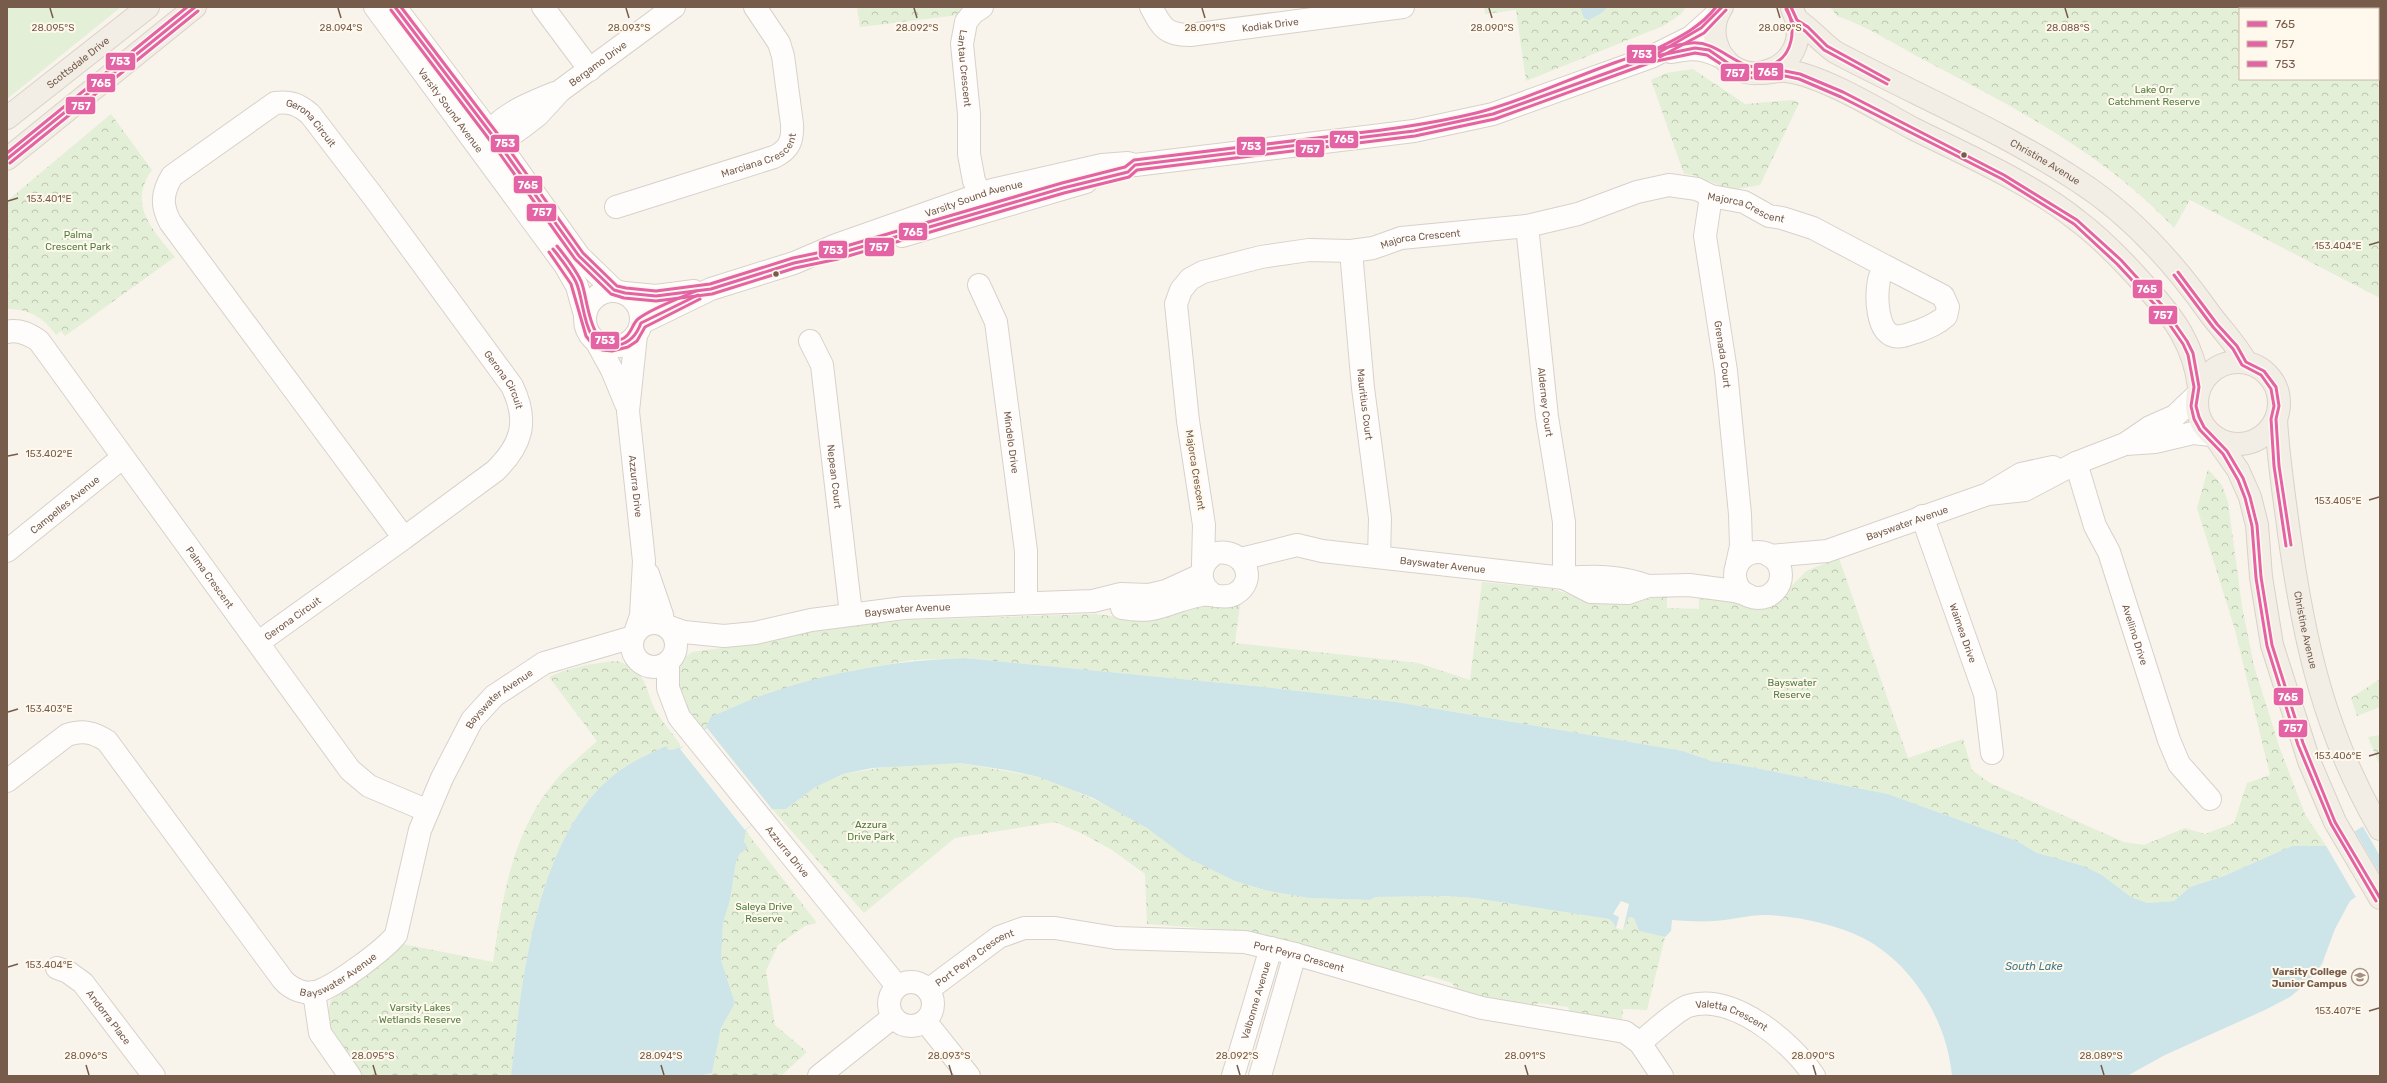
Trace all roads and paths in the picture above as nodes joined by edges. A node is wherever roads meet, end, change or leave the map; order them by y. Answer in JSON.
{"nodes":[{"id":1,"x":148,"y":7,"type":"edge"},
{"id":2,"x":195,"y":7,"type":"edge"},
{"id":3,"x":375,"y":7,"type":"edge"},
{"id":4,"x":395,"y":7,"type":"edge"},
{"id":5,"x":543,"y":7,"type":"edge"},
{"id":6,"x":674,"y":7,"type":"edge"},
{"id":7,"x":755,"y":7,"type":"edge"},
{"id":8,"x":982,"y":7,"type":"edge"},
{"id":9,"x":1151,"y":7,"type":"edge"},
{"id":10,"x":1402,"y":7,"type":"edge"},
{"id":11,"x":1721,"y":9,"type":"edge"},
{"id":12,"x":1794,"y":14,"type":"edge"},
{"id":13,"x":1651,"y":57,"type":"junction"},
{"id":14,"x":1725,"y":59,"type":"junction"},
{"id":15,"x":590,"y":70,"type":"junction"},
{"id":16,"x":1762,"y":73,"type":"junction"},
{"id":17,"x":7,"y":118,"type":"edge"},
{"id":18,"x":488,"y":140,"type":"junction"},
{"id":19,"x":7,"y":159,"type":"edge"},
{"id":20,"x":1711,"y":196,"type":"junction"},
{"id":21,"x":987,"y":198,"type":"junction"},
{"id":22,"x":616,"y":207,"type":"dead end"},
{"id":23,"x":1527,"y":226,"type":"junction"},
{"id":24,"x":1351,"y":251,"type":"junction"},
{"id":25,"x":1885,"y":266,"type":"dead end"},
{"id":26,"x":979,"y":286,"type":"dead end"},
{"id":27,"x":711,"y":288,"type":"junction"},
{"id":28,"x":620,"y":292,"type":"junction"},
{"id":29,"x":586,"y":315,"type":"junction"},
{"id":30,"x":638,"y":329,"type":"junction"},
{"id":31,"x":7,"y":332,"type":"edge"},
{"id":32,"x":596,"y":341,"type":"junction"},
{"id":33,"x":810,"y":341,"type":"dead end"},
{"id":34,"x":2246,"y":362,"type":"junction"},
{"id":35,"x":2198,"y":391,"type":"junction"},
{"id":36,"x":628,"y":411,"type":"junction"},
{"id":37,"x":2276,"y":419,"type":"junction"},
{"id":38,"x":2213,"y":436,"type":"junction"},
{"id":39,"x":2125,"y":444,"type":"junction"},
{"id":40,"x":122,"y":458,"type":"junction"},
{"id":41,"x":2076,"y":463,"type":"junction"},
{"id":42,"x":1740,"y":514,"type":"junction"},
{"id":43,"x":1922,"y":516,"type":"junction"},
{"id":44,"x":1204,"y":526,"type":"junction"},
{"id":45,"x":404,"y":538,"type":"junction"},
{"id":46,"x":7,"y":551,"type":"edge"},
{"id":47,"x":1322,"y":551,"type":"junction"},
{"id":48,"x":1827,"y":551,"type":"junction"},
{"id":49,"x":1232,"y":555,"type":"junction"},
{"id":50,"x":1769,"y":555,"type":"junction"},
{"id":51,"x":1379,"y":558,"type":"junction"},
{"id":52,"x":644,"y":562,"type":"junction"},
{"id":53,"x":1736,"y":568,"type":"junction"},
{"id":54,"x":1202,"y":569,"type":"junction"},
{"id":55,"x":1564,"y":578,"type":"junction"},
{"id":56,"x":1245,"y":582,"type":"junction"},
{"id":57,"x":1689,"y":585,"type":"junction"},
{"id":58,"x":1778,"y":586,"type":"junction"},
{"id":59,"x":1748,"y":595,"type":"junction"},
{"id":60,"x":1216,"y":596,"type":"junction"},
{"id":61,"x":1093,"y":601,"type":"junction"},
{"id":62,"x":1026,"y":603,"type":"junction"},
{"id":63,"x":851,"y":614,"type":"junction"},
{"id":64,"x":665,"y":625,"type":"junction"},
{"id":65,"x":635,"y":634,"type":"junction"},
{"id":66,"x":724,"y":636,"type":"junction"},
{"id":67,"x":259,"y":642,"type":"junction"},
{"id":68,"x":578,"y":653,"type":"junction"},
{"id":69,"x":671,"y":658,"type":"junction"},
{"id":70,"x":640,"y":662,"type":"junction"},
{"id":71,"x":678,"y":717,"type":"junction"},
{"id":72,"x":1992,"y":753,"type":"dead end"},
{"id":73,"x":7,"y":781,"type":"edge"},
{"id":74,"x":2210,"y":799,"type":"dead end"},
{"id":75,"x":428,"y":811,"type":"junction"},
{"id":76,"x":2380,"y":829,"type":"edge"},
{"id":77,"x":2380,"y":898,"type":"edge"},
{"id":78,"x":1271,"y":948,"type":"junction"},
{"id":79,"x":1295,"y":954,"type":"junction"},
{"id":80,"x":57,"y":968,"type":"dead end"},
{"id":81,"x":897,"y":986,"type":"junction"},
{"id":82,"x":928,"y":990,"type":"junction"},
{"id":83,"x":314,"y":992,"type":"junction"},
{"id":84,"x":893,"y":1017,"type":"junction"},
{"id":85,"x":925,"y":1021,"type":"junction"},
{"id":86,"x":1640,"y":1042,"type":"junction"},
{"id":87,"x":154,"y":1076,"type":"edge"},
{"id":88,"x":350,"y":1076,"type":"edge"},
{"id":89,"x":819,"y":1076,"type":"edge"},
{"id":90,"x":969,"y":1076,"type":"edge"},
{"id":91,"x":1233,"y":1076,"type":"edge"},
{"id":92,"x":1260,"y":1076,"type":"edge"},
{"id":93,"x":1662,"y":1076,"type":"edge"},
{"id":94,"x":1814,"y":1076,"type":"edge"}],
"edges":[{"from":1,"to":17,"type":"main road","name":"Scottsdale Drive"},
{"from":2,"to":19,"type":"main road"},
{"from":3,"to":18,"type":"street","name":"Varsity Sound Avenue"},
{"from":4,"to":18,"type":"street","name":"Varsity Sound Avenue"},
{"from":5,"to":15,"type":"street"},
{"from":6,"to":15,"type":"street","name":"Bergamo Drive"},
{"from":7,"to":22,"type":"street","name":"Marciana Crescent"},
{"from":8,"to":21,"type":"street","name":"Lantau Crescent"},
{"from":9,"to":10,"type":"street","name":"Kodiak Drive"},
{"from":11,"to":13,"type":"street","name":"Varsity Sound Avenue"},
{"from":11,"to":14,"type":"main road"},
{"from":12,"to":16,"type":"main road"},
{"from":12,"to":34,"type":"main road","name":"Christine Avenue"},
{"from":13,"to":14,"type":"street","name":"Varsity Sound Avenue"},
{"from":13,"to":21,"type":"street","name":"Varsity Sound Avenue"},
{"from":14,"to":16,"type":"main road"},
{"from":15,"to":18,"type":"street","name":"Bergamo Drive"},
{"from":16,"to":35,"type":"main road"},
{"from":18,"to":28,"type":"street","name":"Varsity Sound Avenue"},
{"from":18,"to":29,"type":"street","name":"Varsity Sound Avenue"},
{"from":20,"to":23,"type":"street","name":"Majorca Crescent"},
{"from":20,"to":25,"type":"street","name":"Majorca Crescent"},
{"from":20,"to":42,"type":"street","name":"Grenada Court"},
{"from":21,"to":27,"type":"street","name":"Varsity Sound Avenue"},
{"from":23,"to":24,"type":"street","name":"Majorca Crescent"},
{"from":23,"to":55,"type":"street","name":"Alderney Court"},
{"from":24,"to":44,"type":"street","name":"Majorca Crescent"},
{"from":24,"to":51,"type":"street","name":"Mauritius Court"},
{"from":26,"to":62,"type":"street","name":"Mindelo Drive"},
{"from":27,"to":28,"type":"street","name":"Varsity Sound Avenue"},
{"from":27,"to":30,"type":"street","name":"Varsity Sound Avenue"},
{"from":28,"to":29,"type":"street"},
{"from":28,"to":30,"type":"street"},
{"from":29,"to":32,"type":"street"},
{"from":30,"to":32,"type":"street"},
{"from":30,"to":36,"type":"street","name":"Azzurra Drive"},
{"from":31,"to":40,"type":"street","name":"Palma Crescent"},
{"from":32,"to":36,"type":"street","name":"Azzurra Drive"},
{"from":33,"to":63,"type":"street","name":"Nepean Court"},
{"from":34,"to":35,"type":"main road","name":"Christine Avenue"},
{"from":34,"to":37,"type":"main road","name":"Christine Avenue"},
{"from":35,"to":38,"type":"main road"},
{"from":35,"to":39,"type":"street","name":"Bayswater Avenue"},
{"from":36,"to":52,"type":"street","name":"Azzurra Drive"},
{"from":37,"to":38,"type":"main road"},
{"from":37,"to":76,"type":"main road","name":"Christine Avenue"},
{"from":38,"to":39,"type":"street","name":"Bayswater Avenue"},
{"from":38,"to":77,"type":"main road"},
{"from":39,"to":41,"type":"street","name":"Bayswater Avenue"},
{"from":40,"to":46,"type":"street","name":"Campelles Avenue"},
{"from":40,"to":67,"type":"street","name":"Palma Crescent"},
{"from":41,"to":43,"type":"street","name":"Bayswater Avenue"},
{"from":41,"to":74,"type":"street","name":"Avellino Drive"},
{"from":42,"to":50,"type":"street","name":"Grenada Court"},
{"from":42,"to":53,"type":"street","name":"Grenada Court"},
{"from":43,"to":48,"type":"street","name":"Bayswater Avenue"},
{"from":43,"to":72,"type":"street","name":"Waimea Drive"},
{"from":44,"to":49,"type":"street","name":"Majorca Crescent"},
{"from":44,"to":54,"type":"street","name":"Majorca Crescent"},
{"from":45,"to":45,"type":"street","name":"Gerona Circuit"},
{"from":45,"to":67,"type":"street","name":"Gerona Circuit"},
{"from":47,"to":49,"type":"street","name":"Bayswater Avenue"},
{"from":47,"to":51,"type":"street","name":"Bayswater Avenue"},
{"from":47,"to":56,"type":"street","name":"Bayswater Avenue"},
{"from":48,"to":50,"type":"street","name":"Bayswater Avenue"},
{"from":48,"to":58,"type":"street","name":"Bayswater Avenue"},
{"from":49,"to":54,"type":"street","name":"Bayswater Avenue"},
{"from":49,"to":56,"type":"street"},
{"from":50,"to":53,"type":"street","name":"Bayswater Avenue"},
{"from":50,"to":58,"type":"street"},
{"from":51,"to":55,"type":"street","name":"Bayswater Avenue"},
{"from":52,"to":64,"type":"street","name":"Azzurra Drive"},
{"from":52,"to":65,"type":"street","name":"Azzurra Drive"},
{"from":53,"to":57,"type":"street","name":"Bayswater Avenue"},
{"from":53,"to":59,"type":"street"},
{"from":54,"to":60,"type":"street"},
{"from":54,"to":61,"type":"street","name":"Bayswater Avenue"},
{"from":55,"to":57,"type":"street","name":"Bayswater Avenue"},
{"from":56,"to":60,"type":"street","name":"Bayswater Avenue"},
{"from":57,"to":59,"type":"street","name":"Bayswater Avenue"},
{"from":58,"to":59,"type":"street","name":"Bayswater Avenue"},
{"from":60,"to":61,"type":"street","name":"Bayswater Avenue"},
{"from":61,"to":62,"type":"street","name":"Bayswater Avenue"},
{"from":62,"to":63,"type":"street","name":"Bayswater Avenue"},
{"from":63,"to":66,"type":"street","name":"Bayswater Avenue"},
{"from":64,"to":65,"type":"street"},
{"from":64,"to":66,"type":"street","name":"Bayswater Avenue"},
{"from":64,"to":69,"type":"street"},
{"from":65,"to":68,"type":"street","name":"Bayswater Avenue"},
{"from":65,"to":70,"type":"street"},
{"from":66,"to":69,"type":"street","name":"Bayswater Avenue"},
{"from":67,"to":75,"type":"street","name":"Palma Crescent"},
{"from":68,"to":70,"type":"street","name":"Bayswater Avenue"},
{"from":68,"to":75,"type":"street","name":"Bayswater Avenue"},
{"from":69,"to":70,"type":"street"},
{"from":69,"to":71,"type":"street"},
{"from":70,"to":71,"type":"street"},
{"from":71,"to":81,"type":"street","name":"Azzurra Drive"},
{"from":73,"to":83,"type":"street","name":"Bayswater Avenue"},
{"from":75,"to":83,"type":"street","name":"Bayswater Avenue"},
{"from":78,"to":79,"type":"street","name":"Port Peyra Crescent"},
{"from":78,"to":82,"type":"street","name":"Port Peyra Crescent"},
{"from":78,"to":91,"type":"street","name":"Valbonne Avenue"},
{"from":79,"to":86,"type":"street","name":"Port Peyra Crescent"},
{"from":79,"to":92,"type":"street"},
{"from":80,"to":87,"type":"street","name":"Andorra Place"},
{"from":81,"to":82,"type":"street"},
{"from":81,"to":84,"type":"street"},
{"from":82,"to":85,"type":"street"},
{"from":83,"to":88,"type":"street"},
{"from":84,"to":85,"type":"street"},
{"from":84,"to":89,"type":"street"},
{"from":85,"to":90,"type":"street"},
{"from":86,"to":93,"type":"street","name":"Port Peyra Crescent"},
{"from":86,"to":94,"type":"street","name":"Valetta Crescent"}]}
